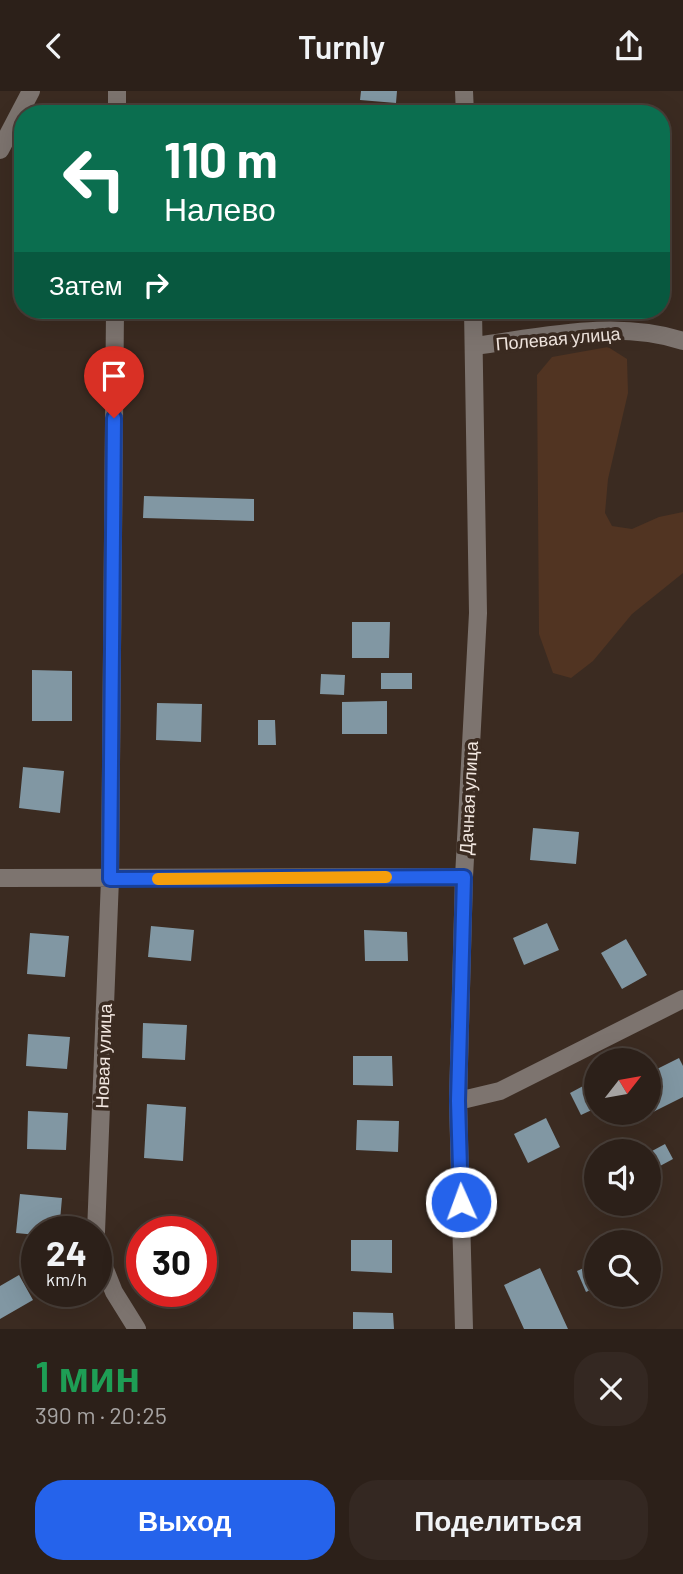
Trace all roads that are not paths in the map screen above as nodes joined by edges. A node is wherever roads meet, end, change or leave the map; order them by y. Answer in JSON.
{"nodes":[{"id":1,"x":14,"y":123,"type":"edge"},
{"id":2,"x":0,"y":150,"type":"edge"},
{"id":3,"x":115,"y":319,"type":"edge"},
{"id":4,"x":474,"y":319,"type":"edge"},
{"id":5,"x":683,"y":341,"type":"edge"},
{"id":6,"x":475,"y":345,"type":"junction"},
{"id":7,"x":464,"y":877,"type":"junction"},
{"id":8,"x":0,"y":878,"type":"edge"},
{"id":9,"x":110,"y":879,"type":"junction"},
{"id":10,"x":683,"y":999,"type":"edge"},
{"id":11,"x":458,"y":1101,"type":"junction"},
{"id":12,"x":97,"y":1216,"type":"edge"},
{"id":13,"x":112,"y":1287,"type":"edge"},
{"id":14,"x":137,"y":1329,"type":"edge"},
{"id":15,"x":464,"y":1329,"type":"edge"}],
"edges":[{"from":1,"to":2,"type":"street"},
{"from":3,"to":9,"type":"street","name":"Новая улица"},
{"from":4,"to":6,"type":"street","name":"Дачная улица"},
{"from":5,"to":6,"type":"street","name":"Полевая улица"},
{"from":6,"to":7,"type":"street","name":"Дачная улица"},
{"from":7,"to":9,"type":"street"},
{"from":7,"to":11,"type":"street","name":"Дачная улица"},
{"from":8,"to":9,"type":"street"},
{"from":9,"to":12,"type":"street","name":"Новая улица"},
{"from":10,"to":11,"type":"street"},
{"from":11,"to":15,"type":"street","name":"Дачная улица"},
{"from":13,"to":14,"type":"street"}]}
